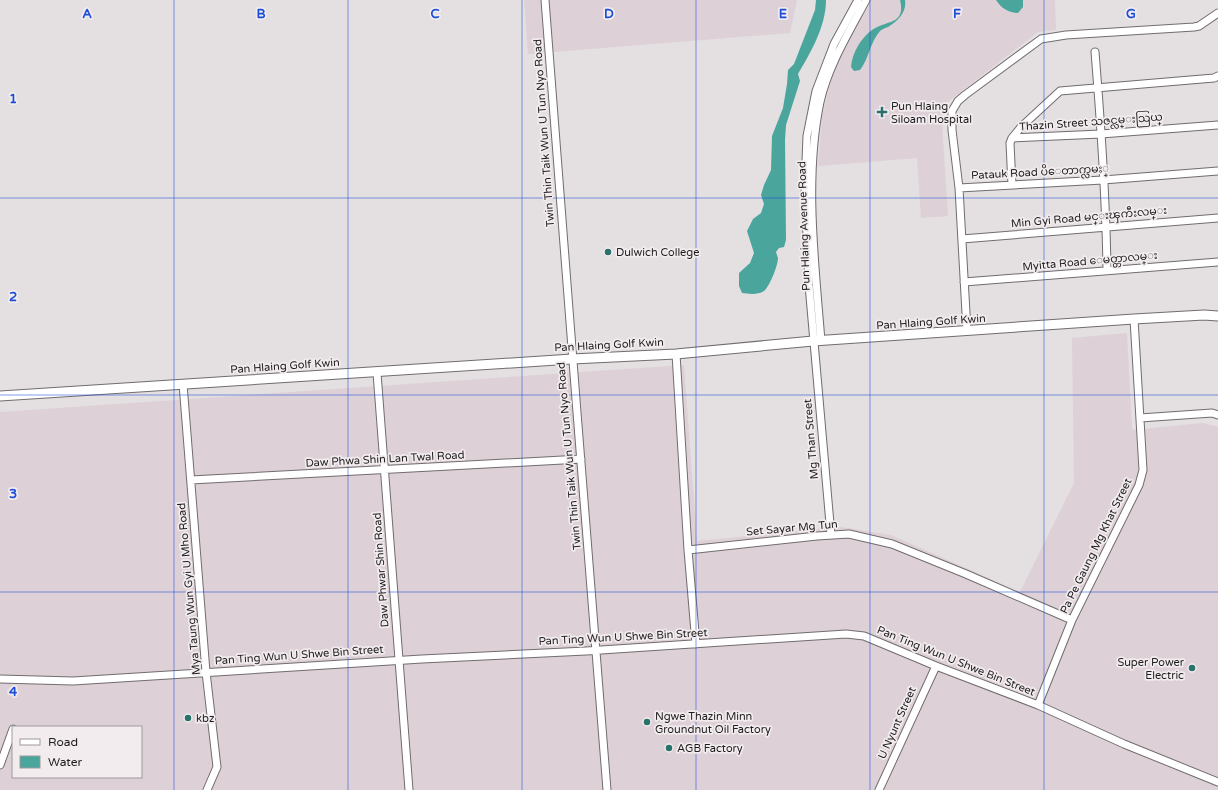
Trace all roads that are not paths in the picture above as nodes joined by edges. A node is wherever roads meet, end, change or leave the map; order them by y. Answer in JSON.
{"nodes":[{"id":1,"x":545,"y":0,"type":"edge"},
{"id":2,"x":858,"y":0,"type":"edge"},
{"id":3,"x":866,"y":0,"type":"edge"},
{"id":4,"x":1218,"y":13,"type":"edge"},
{"id":5,"x":1095,"y":52,"type":"dead end"},
{"id":6,"x":1218,"y":76,"type":"edge"},
{"id":7,"x":1098,"y":88,"type":"junction"},
{"id":8,"x":1218,"y":124,"type":"edge"},
{"id":9,"x":1102,"y":134,"type":"junction"},
{"id":10,"x":1012,"y":138,"type":"junction"},
{"id":11,"x":1218,"y":171,"type":"edge"},
{"id":12,"x":1103,"y":180,"type":"junction"},
{"id":13,"x":1012,"y":185,"type":"junction"},
{"id":14,"x":959,"y":188,"type":"junction"},
{"id":15,"x":1218,"y":218,"type":"edge"},
{"id":16,"x":1106,"y":227,"type":"junction"},
{"id":17,"x":962,"y":239,"type":"junction"},
{"id":18,"x":1218,"y":262,"type":"edge"},
{"id":19,"x":1107,"y":270,"type":"junction"},
{"id":20,"x":964,"y":282,"type":"junction"},
{"id":21,"x":1218,"y":316,"type":"edge"},
{"id":22,"x":1134,"y":319,"type":"junction"},
{"id":23,"x":968,"y":331,"type":"junction"},
{"id":24,"x":817,"y":341,"type":"junction"},
{"id":25,"x":676,"y":354,"type":"junction"},
{"id":26,"x":572,"y":359,"type":"junction"},
{"id":27,"x":376,"y":372,"type":"junction"},
{"id":28,"x":183,"y":384,"type":"junction"},
{"id":29,"x":0,"y":396,"type":"edge"},
{"id":30,"x":1218,"y":415,"type":"edge"},
{"id":31,"x":1140,"y":418,"type":"junction"},
{"id":32,"x":581,"y":459,"type":"junction"},
{"id":33,"x":384,"y":470,"type":"junction"},
{"id":34,"x":191,"y":480,"type":"junction"},
{"id":35,"x":831,"y":535,"type":"junction"},
{"id":36,"x":688,"y":550,"type":"junction"},
{"id":37,"x":1072,"y":620,"type":"junction"},
{"id":38,"x":696,"y":644,"type":"junction"},
{"id":39,"x":596,"y":650,"type":"junction"},
{"id":40,"x":398,"y":660,"type":"junction"},
{"id":41,"x":936,"y":666,"type":"junction"},
{"id":42,"x":206,"y":672,"type":"junction"},
{"id":43,"x":0,"y":680,"type":"edge"},
{"id":44,"x":1038,"y":705,"type":"junction"},
{"id":45,"x":12,"y":732,"type":"edge"},
{"id":46,"x":0,"y":765,"type":"edge"},
{"id":47,"x":1218,"y":782,"type":"edge"},
{"id":48,"x":207,"y":790,"type":"edge"},
{"id":49,"x":409,"y":790,"type":"edge"},
{"id":50,"x":607,"y":790,"type":"edge"},
{"id":51,"x":879,"y":790,"type":"edge"}],
"edges":[{"from":1,"to":26,"type":"street","name":"Twin Thin Taik Wun U Tun Nyo Road"},
{"from":2,"to":24,"type":"street","name":"Pun Hlaing Avenue Road"},
{"from":3,"to":24,"type":"street","name":"Pun Hlaing Avenue Road"},
{"from":4,"to":14,"type":"street"},
{"from":5,"to":7,"type":"street"},
{"from":6,"to":7,"type":"street"},
{"from":7,"to":9,"type":"street"},
{"from":7,"to":10,"type":"street"},
{"from":8,"to":9,"type":"street","name":"Thazin Street သဇင္လမ္းသြယ္"},
{"from":9,"to":10,"type":"street","name":"Thazin Street သဇင္လမ္းသြယ္"},
{"from":9,"to":12,"type":"street"},
{"from":10,"to":13,"type":"street","name":"Thazin Street သဇင္လမ္းသြယ္"},
{"from":11,"to":12,"type":"street","name":"Patauk Road ပိေတာက္လမး္"},
{"from":12,"to":13,"type":"street","name":"Patauk Road ပိေတာက္လမး္"},
{"from":12,"to":16,"type":"street"},
{"from":13,"to":14,"type":"street","name":"Patauk Road ပိေတာက္လမး္"},
{"from":14,"to":17,"type":"street","name":"Patauk Road ပိေတာက္လမး္"},
{"from":15,"to":16,"type":"street","name":"Min Gyi Road မင္းၾကီးလမ္း"},
{"from":16,"to":17,"type":"street","name":"Min Gyi Road မင္းၾကီးလမ္း"},
{"from":16,"to":19,"type":"street"},
{"from":17,"to":20,"type":"street","name":"Patauk Road ပိေတာက္လမး္"},
{"from":18,"to":19,"type":"street","name":"Myitta Road ေမတ္တာလမ္း"},
{"from":19,"to":20,"type":"street","name":"Myitta Road ေမတ္တာလမ္း"},
{"from":20,"to":23,"type":"street","name":"Patauk Road ပိေတာက္လမး္"},
{"from":21,"to":22,"type":"street","name":"Pan Hlaing Golf Kwin"},
{"from":22,"to":23,"type":"street","name":"Pan Hlaing Golf Kwin"},
{"from":22,"to":31,"type":"street","name":"Pa Pe Gaung Mg Khat Street"},
{"from":23,"to":24,"type":"street","name":"Pan Hlaing Golf Kwin"},
{"from":24,"to":25,"type":"street","name":"Pan Hlaing Golf Kwin"},
{"from":24,"to":35,"type":"street","name":"Mg Than Street"},
{"from":25,"to":26,"type":"street","name":"Pan Hlaing Golf Kwin"},
{"from":25,"to":36,"type":"street"},
{"from":26,"to":27,"type":"street","name":"Pan Hlaing Golf Kwin"},
{"from":26,"to":32,"type":"street","name":"Twin Thin Taik Wun U Tun Nyo Road"},
{"from":27,"to":28,"type":"street","name":"Pan Hlaing Golf Kwin"},
{"from":27,"to":33,"type":"street","name":"Daw Phwar Shin Road"},
{"from":28,"to":29,"type":"street","name":"Pan Hlaing Golf Kwin"},
{"from":28,"to":34,"type":"street","name":"Mya Taung Wun Gyi U Mho Road"},
{"from":30,"to":31,"type":"street"},
{"from":31,"to":37,"type":"street","name":"Pa Pe Gaung Mg Khat Street"},
{"from":32,"to":33,"type":"street","name":"Daw Phwa Shin Lan Twal Road"},
{"from":32,"to":39,"type":"street","name":"Twin Thin Taik Wun U Tun Nyo Road"},
{"from":33,"to":34,"type":"street","name":"Daw Phwa Shin Lan Twal Road"},
{"from":33,"to":40,"type":"street","name":"Daw Phwar Shin Road"},
{"from":34,"to":42,"type":"street","name":"Mya Taung Wun Gyi U Mho Road"},
{"from":35,"to":36,"type":"street","name":"Set Sayar Mg Tun"},
{"from":35,"to":37,"type":"street","name":"Set Sayar Mg Tun"},
{"from":36,"to":38,"type":"street"},
{"from":37,"to":44,"type":"street","name":"Pa Pe Gaung Mg Khat Street"},
{"from":38,"to":39,"type":"street","name":"Pan Ting Wun U Shwe Bin Street"},
{"from":38,"to":41,"type":"street","name":"Pan Ting Wun U Shwe Bin Street"},
{"from":39,"to":40,"type":"street","name":"Pan Ting Wun U Shwe Bin Street"},
{"from":39,"to":50,"type":"street","name":"Twin Thin Taik Wun U Tun Nyo Road"},
{"from":40,"to":42,"type":"street","name":"Pan Ting Wun U Shwe Bin Street"},
{"from":40,"to":49,"type":"street","name":"Daw Phwar Shin Road"},
{"from":41,"to":44,"type":"street","name":"Pan Ting Wun U Shwe Bin Street"},
{"from":41,"to":51,"type":"street","name":"U Nyunt Street"},
{"from":42,"to":43,"type":"street","name":"Pan Ting Wun U Shwe Bin Street"},
{"from":42,"to":48,"type":"street","name":"Mya Taung Wun Gyi U Mho Road"},
{"from":44,"to":47,"type":"street","name":"Pan Ting Wun U Shwe Bin Street"},
{"from":45,"to":46,"type":"street"}]}
